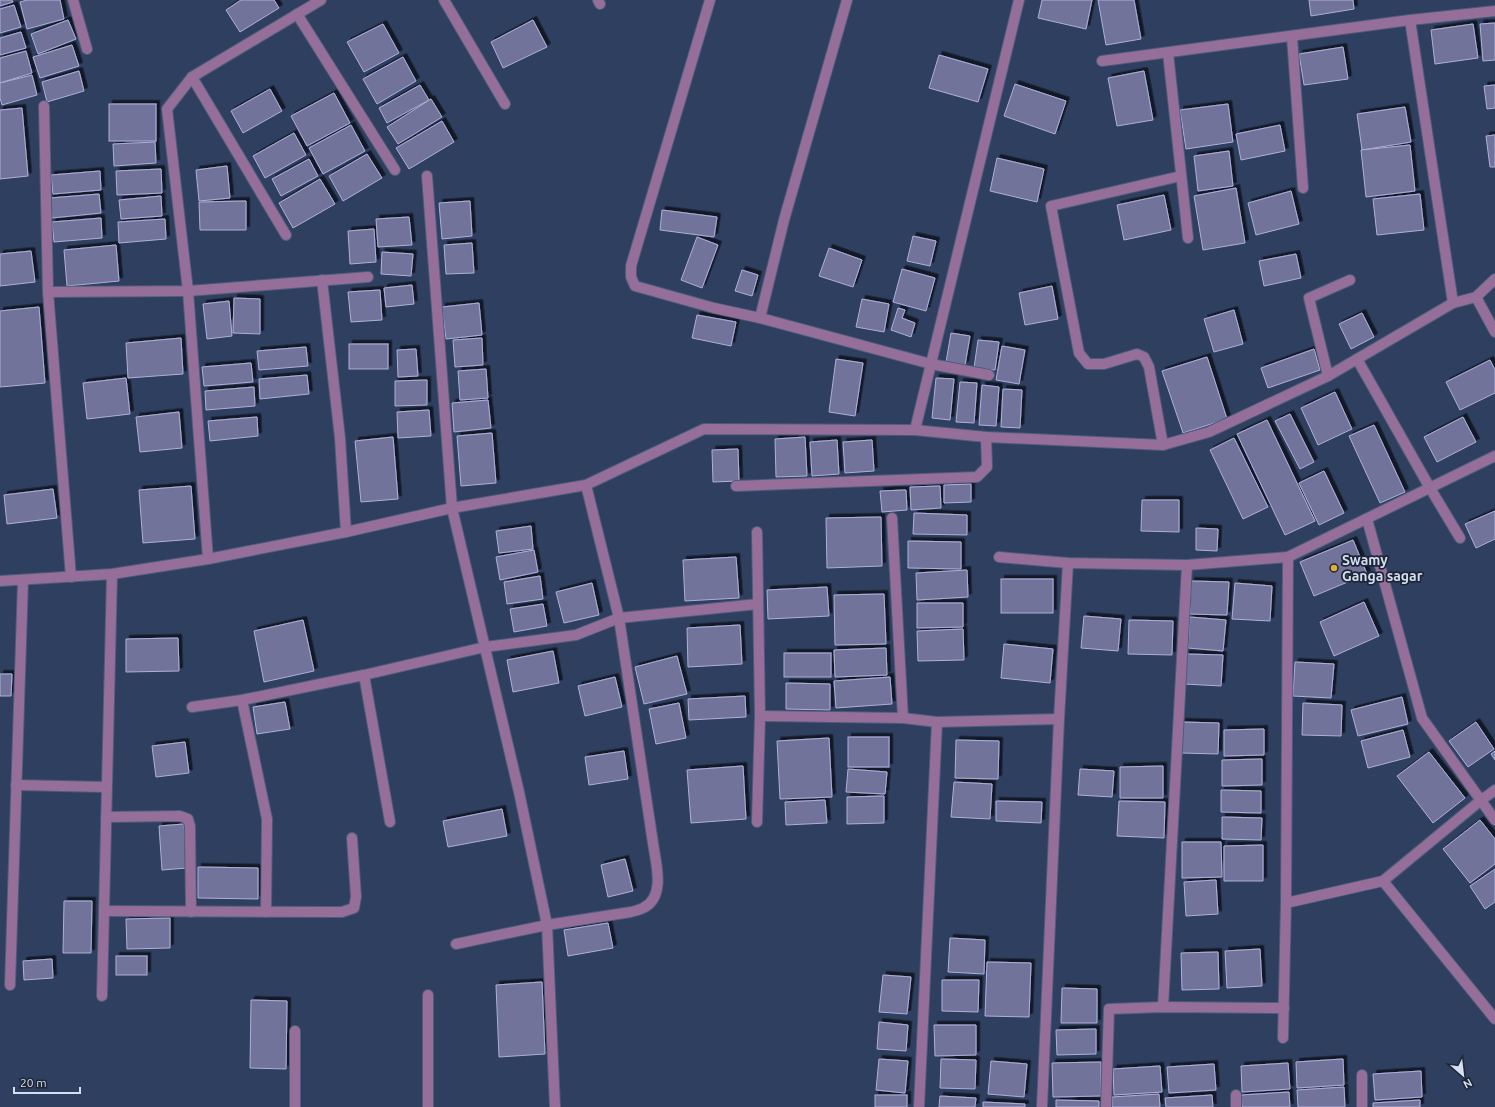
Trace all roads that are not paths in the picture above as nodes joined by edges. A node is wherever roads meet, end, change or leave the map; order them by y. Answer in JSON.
{"nodes":[{"id":1,"x":73,"y":0,"type":"edge"},
{"id":2,"x":321,"y":0,"type":"edge"},
{"id":3,"x":444,"y":0,"type":"edge"},
{"id":4,"x":710,"y":0,"type":"edge"},
{"id":5,"x":847,"y":0,"type":"edge"},
{"id":6,"x":1019,"y":0,"type":"edge"},
{"id":7,"x":1495,"y":10,"type":"edge"},
{"id":8,"x":297,"y":14,"type":"junction"},
{"id":9,"x":1410,"y":20,"type":"junction"},
{"id":10,"x":1292,"y":37,"type":"junction"},
{"id":11,"x":87,"y":49,"type":"dead end"},
{"id":12,"x":1168,"y":53,"type":"junction"},
{"id":13,"x":1102,"y":61,"type":"dead end"},
{"id":14,"x":192,"y":77,"type":"junction"},
{"id":15,"x":505,"y":104,"type":"dead end"},
{"id":16,"x":44,"y":106,"type":"dead end"},
{"id":17,"x":395,"y":170,"type":"dead end"},
{"id":18,"x":427,"y":176,"type":"dead end"},
{"id":19,"x":1181,"y":176,"type":"junction"},
{"id":20,"x":1303,"y":188,"type":"dead end"},
{"id":21,"x":286,"y":236,"type":"dead end"},
{"id":22,"x":1188,"y":238,"type":"dead end"},
{"id":23,"x":368,"y":277,"type":"dead end"},
{"id":24,"x":1495,"y":279,"type":"edge"},
{"id":25,"x":322,"y":280,"type":"junction"},
{"id":26,"x":1350,"y":280,"type":"dead end"},
{"id":27,"x":188,"y":291,"type":"junction"},
{"id":28,"x":48,"y":292,"type":"junction"},
{"id":29,"x":1476,"y":297,"type":"junction"},
{"id":30,"x":1453,"y":303,"type":"junction"},
{"id":31,"x":760,"y":318,"type":"junction"},
{"id":32,"x":1495,"y":332,"type":"edge"},
{"id":33,"x":1357,"y":360,"type":"junction"},
{"id":34,"x":931,"y":364,"type":"junction"},
{"id":35,"x":989,"y":375,"type":"dead end"},
{"id":36,"x":1328,"y":376,"type":"junction"},
{"id":37,"x":915,"y":430,"type":"junction"},
{"id":38,"x":986,"y":437,"type":"junction"},
{"id":39,"x":1163,"y":445,"type":"junction"},
{"id":40,"x":1495,"y":456,"type":"edge"},
{"id":41,"x":586,"y":485,"type":"junction"},
{"id":42,"x":736,"y":486,"type":"dead end"},
{"id":43,"x":1430,"y":488,"type":"junction"},
{"id":44,"x":452,"y":508,"type":"junction"},
{"id":45,"x":892,"y":518,"type":"dead end"},
{"id":46,"x":1367,"y":519,"type":"junction"},
{"id":47,"x":346,"y":532,"type":"junction"},
{"id":48,"x":757,"y":532,"type":"dead end"},
{"id":49,"x":1460,"y":538,"type":"dead end"},
{"id":50,"x":998,"y":557,"type":"dead end"},
{"id":51,"x":1288,"y":557,"type":"junction"},
{"id":52,"x":208,"y":559,"type":"junction"},
{"id":53,"x":1068,"y":563,"type":"junction"},
{"id":54,"x":1187,"y":565,"type":"junction"},
{"id":55,"x":112,"y":574,"type":"junction"},
{"id":56,"x":71,"y":577,"type":"junction"},
{"id":57,"x":23,"y":580,"type":"junction"},
{"id":58,"x":0,"y":581,"type":"edge"},
{"id":59,"x":758,"y":604,"type":"junction"},
{"id":60,"x":619,"y":618,"type":"junction"},
{"id":61,"x":485,"y":647,"type":"junction"},
{"id":62,"x":364,"y":675,"type":"junction"},
{"id":63,"x":242,"y":700,"type":"junction"},
{"id":64,"x":192,"y":707,"type":"dead end"},
{"id":65,"x":760,"y":716,"type":"junction"},
{"id":66,"x":903,"y":718,"type":"junction"},
{"id":67,"x":1059,"y":718,"type":"junction"},
{"id":68,"x":938,"y":722,"type":"junction"},
{"id":69,"x":16,"y":785,"type":"junction"},
{"id":70,"x":106,"y":787,"type":"junction"},
{"id":71,"x":1495,"y":790,"type":"edge"},
{"id":72,"x":1480,"y":801,"type":"junction"},
{"id":73,"x":106,"y":817,"type":"junction"},
{"id":74,"x":1495,"y":820,"type":"edge"},
{"id":75,"x":390,"y":822,"type":"dead end"},
{"id":76,"x":757,"y":822,"type":"dead end"},
{"id":77,"x":352,"y":838,"type":"dead end"},
{"id":78,"x":1383,"y":881,"type":"junction"},
{"id":79,"x":1286,"y":903,"type":"junction"},
{"id":80,"x":104,"y":911,"type":"junction"},
{"id":81,"x":191,"y":912,"type":"junction"},
{"id":82,"x":266,"y":912,"type":"junction"},
{"id":83,"x":547,"y":925,"type":"junction"},
{"id":84,"x":456,"y":944,"type":"dead end"},
{"id":85,"x":10,"y":985,"type":"dead end"},
{"id":86,"x":428,"y":995,"type":"dead end"},
{"id":87,"x":102,"y":996,"type":"dead end"},
{"id":88,"x":1162,"y":1007,"type":"junction"},
{"id":89,"x":1284,"y":1008,"type":"junction"},
{"id":90,"x":1495,"y":1018,"type":"edge"},
{"id":91,"x":295,"y":1031,"type":"dead end"},
{"id":92,"x":1283,"y":1038,"type":"dead end"},
{"id":93,"x":1362,"y":1075,"type":"dead end"},
{"id":94,"x":1236,"y":1095,"type":"dead end"},
{"id":95,"x":295,"y":1107,"type":"edge"},
{"id":96,"x":428,"y":1107,"type":"edge"},
{"id":97,"x":555,"y":1107,"type":"edge"},
{"id":98,"x":919,"y":1107,"type":"edge"},
{"id":99,"x":1042,"y":1107,"type":"edge"},
{"id":100,"x":1106,"y":1107,"type":"edge"},
{"id":101,"x":1236,"y":1107,"type":"edge"},
{"id":102,"x":1362,"y":1107,"type":"edge"}],
"edges":[{"from":1,"to":11,"type":"street"},
{"from":2,"to":8,"type":"street"},
{"from":3,"to":15,"type":"street"},
{"from":4,"to":31,"type":"street"},
{"from":5,"to":31,"type":"street"},
{"from":6,"to":34,"type":"street"},
{"from":7,"to":9,"type":"street"},
{"from":8,"to":14,"type":"street"},
{"from":8,"to":17,"type":"street"},
{"from":9,"to":10,"type":"street"},
{"from":9,"to":30,"type":"street"},
{"from":10,"to":12,"type":"street"},
{"from":10,"to":20,"type":"street"},
{"from":12,"to":13,"type":"street"},
{"from":12,"to":19,"type":"street"},
{"from":14,"to":21,"type":"street"},
{"from":14,"to":27,"type":"street"},
{"from":16,"to":28,"type":"street"},
{"from":18,"to":44,"type":"street"},
{"from":19,"to":22,"type":"street"},
{"from":19,"to":39,"type":"street"},
{"from":23,"to":25,"type":"street"},
{"from":24,"to":29,"type":"street"},
{"from":25,"to":27,"type":"street"},
{"from":25,"to":47,"type":"street"},
{"from":26,"to":36,"type":"street"},
{"from":27,"to":28,"type":"street"},
{"from":27,"to":52,"type":"street"},
{"from":28,"to":56,"type":"street"},
{"from":29,"to":30,"type":"street"},
{"from":29,"to":32,"type":"street"},
{"from":30,"to":33,"type":"street"},
{"from":31,"to":34,"type":"street"},
{"from":33,"to":36,"type":"street"},
{"from":33,"to":43,"type":"street"},
{"from":34,"to":35,"type":"street"},
{"from":34,"to":37,"type":"street"},
{"from":36,"to":39,"type":"street"},
{"from":37,"to":38,"type":"street"},
{"from":37,"to":41,"type":"street"},
{"from":38,"to":39,"type":"street"},
{"from":38,"to":42,"type":"street"},
{"from":40,"to":43,"type":"street"},
{"from":41,"to":44,"type":"street"},
{"from":41,"to":60,"type":"street"},
{"from":43,"to":46,"type":"street"},
{"from":43,"to":49,"type":"street"},
{"from":44,"to":47,"type":"street"},
{"from":44,"to":61,"type":"street"},
{"from":45,"to":66,"type":"street"},
{"from":46,"to":51,"type":"street"},
{"from":46,"to":72,"type":"street"},
{"from":47,"to":52,"type":"street"},
{"from":48,"to":59,"type":"street"},
{"from":50,"to":53,"type":"street"},
{"from":51,"to":54,"type":"street"},
{"from":51,"to":79,"type":"street"},
{"from":52,"to":55,"type":"street"},
{"from":53,"to":54,"type":"street"},
{"from":53,"to":67,"type":"street"},
{"from":54,"to":88,"type":"street"},
{"from":55,"to":56,"type":"street"},
{"from":55,"to":70,"type":"street"},
{"from":56,"to":57,"type":"street"},
{"from":57,"to":58,"type":"street"},
{"from":57,"to":69,"type":"street"},
{"from":59,"to":60,"type":"street"},
{"from":59,"to":65,"type":"street"},
{"from":60,"to":61,"type":"street"},
{"from":60,"to":83,"type":"street"},
{"from":61,"to":62,"type":"street"},
{"from":61,"to":83,"type":"street"},
{"from":62,"to":63,"type":"street"},
{"from":62,"to":75,"type":"street"},
{"from":63,"to":64,"type":"street"},
{"from":63,"to":82,"type":"street"},
{"from":65,"to":66,"type":"street"},
{"from":65,"to":76,"type":"street"},
{"from":66,"to":68,"type":"street"},
{"from":67,"to":68,"type":"street"},
{"from":67,"to":99,"type":"street"},
{"from":68,"to":98,"type":"street"},
{"from":69,"to":70,"type":"street"},
{"from":69,"to":85,"type":"street"},
{"from":70,"to":73,"type":"street"},
{"from":71,"to":72,"type":"street"},
{"from":72,"to":74,"type":"street"},
{"from":72,"to":78,"type":"street"},
{"from":73,"to":80,"type":"street"},
{"from":73,"to":81,"type":"street"},
{"from":77,"to":82,"type":"street"},
{"from":78,"to":79,"type":"street"},
{"from":78,"to":90,"type":"street"},
{"from":79,"to":89,"type":"street"},
{"from":80,"to":81,"type":"street"},
{"from":80,"to":87,"type":"street"},
{"from":81,"to":82,"type":"street"},
{"from":83,"to":84,"type":"street"},
{"from":83,"to":97,"type":"street"},
{"from":86,"to":96,"type":"street"},
{"from":88,"to":89,"type":"street"},
{"from":88,"to":100,"type":"street"},
{"from":89,"to":92,"type":"street"},
{"from":91,"to":95,"type":"street"},
{"from":93,"to":102,"type":"street"},
{"from":94,"to":101,"type":"street"}]}
